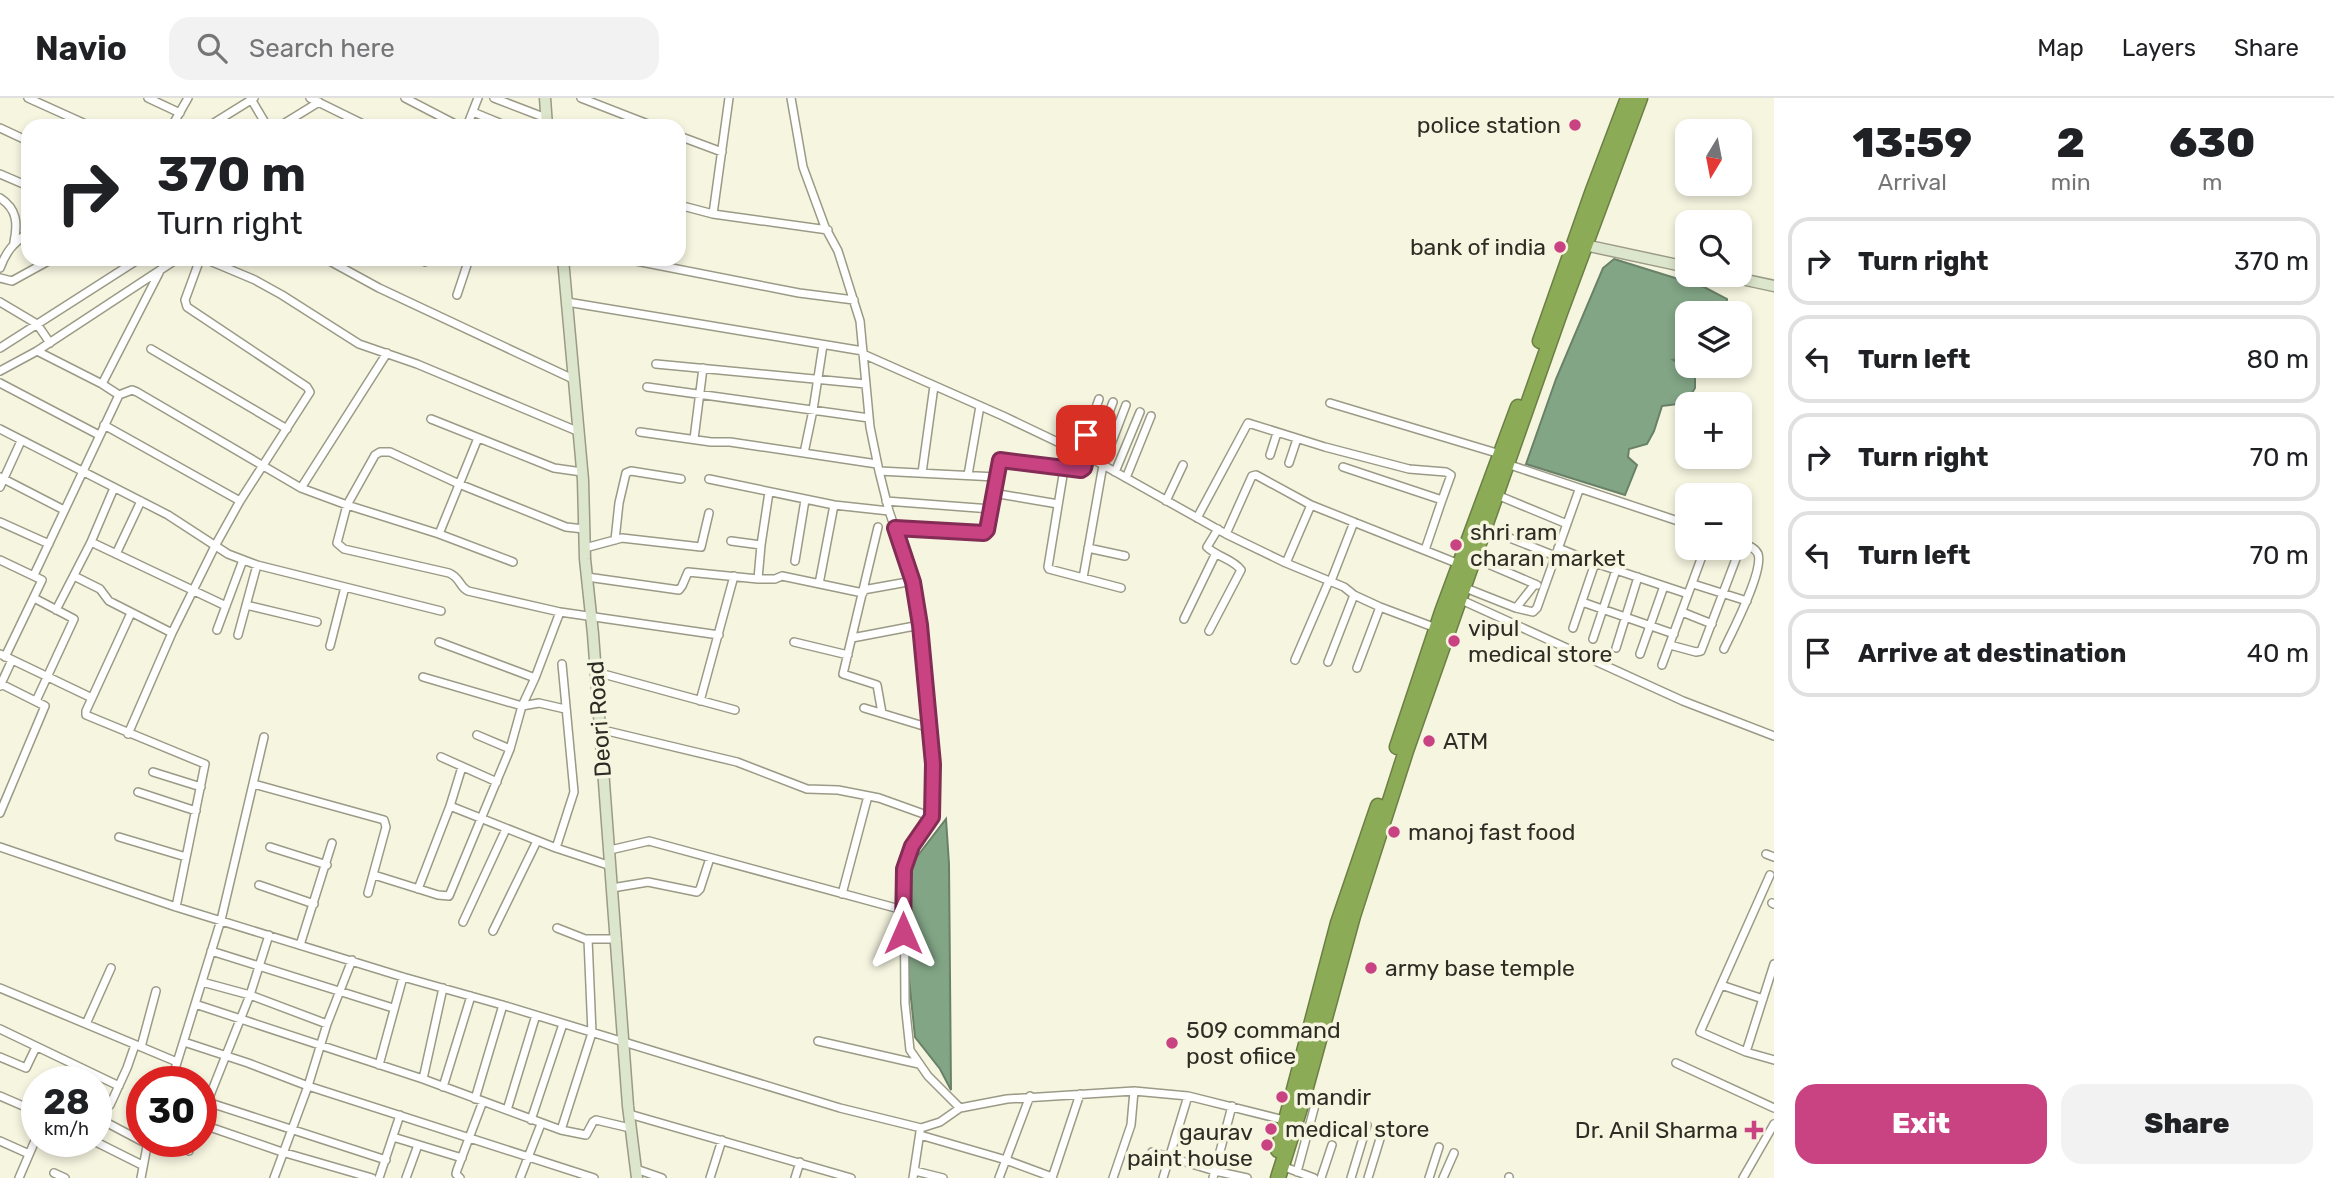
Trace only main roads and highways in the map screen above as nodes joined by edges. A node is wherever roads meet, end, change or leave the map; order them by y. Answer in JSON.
{"nodes":[{"id":1,"x":1628,"y":98,"type":"edge"},
{"id":2,"x":1640,"y":98,"type":"edge"},
{"id":3,"x":1580,"y":244,"type":"junction"},
{"id":4,"x":1504,"y":459,"type":"junction"},
{"id":5,"x":1467,"y":563,"type":"junction"},
{"id":6,"x":1290,"y":1122,"type":"junction"},
{"id":7,"x":1280,"y":1172,"type":"edge"},
{"id":8,"x":1270,"y":1178,"type":"edge"}],
"edges":[{"from":1,"to":3,"type":"highway"},
{"from":2,"to":3,"type":"highway"},
{"from":3,"to":4,"type":"highway"},
{"from":4,"to":5,"type":"highway"},
{"from":4,"to":5,"type":"highway"},
{"from":5,"to":6,"type":"highway"},
{"from":6,"to":7,"type":"highway"},
{"from":6,"to":8,"type":"highway"}]}
